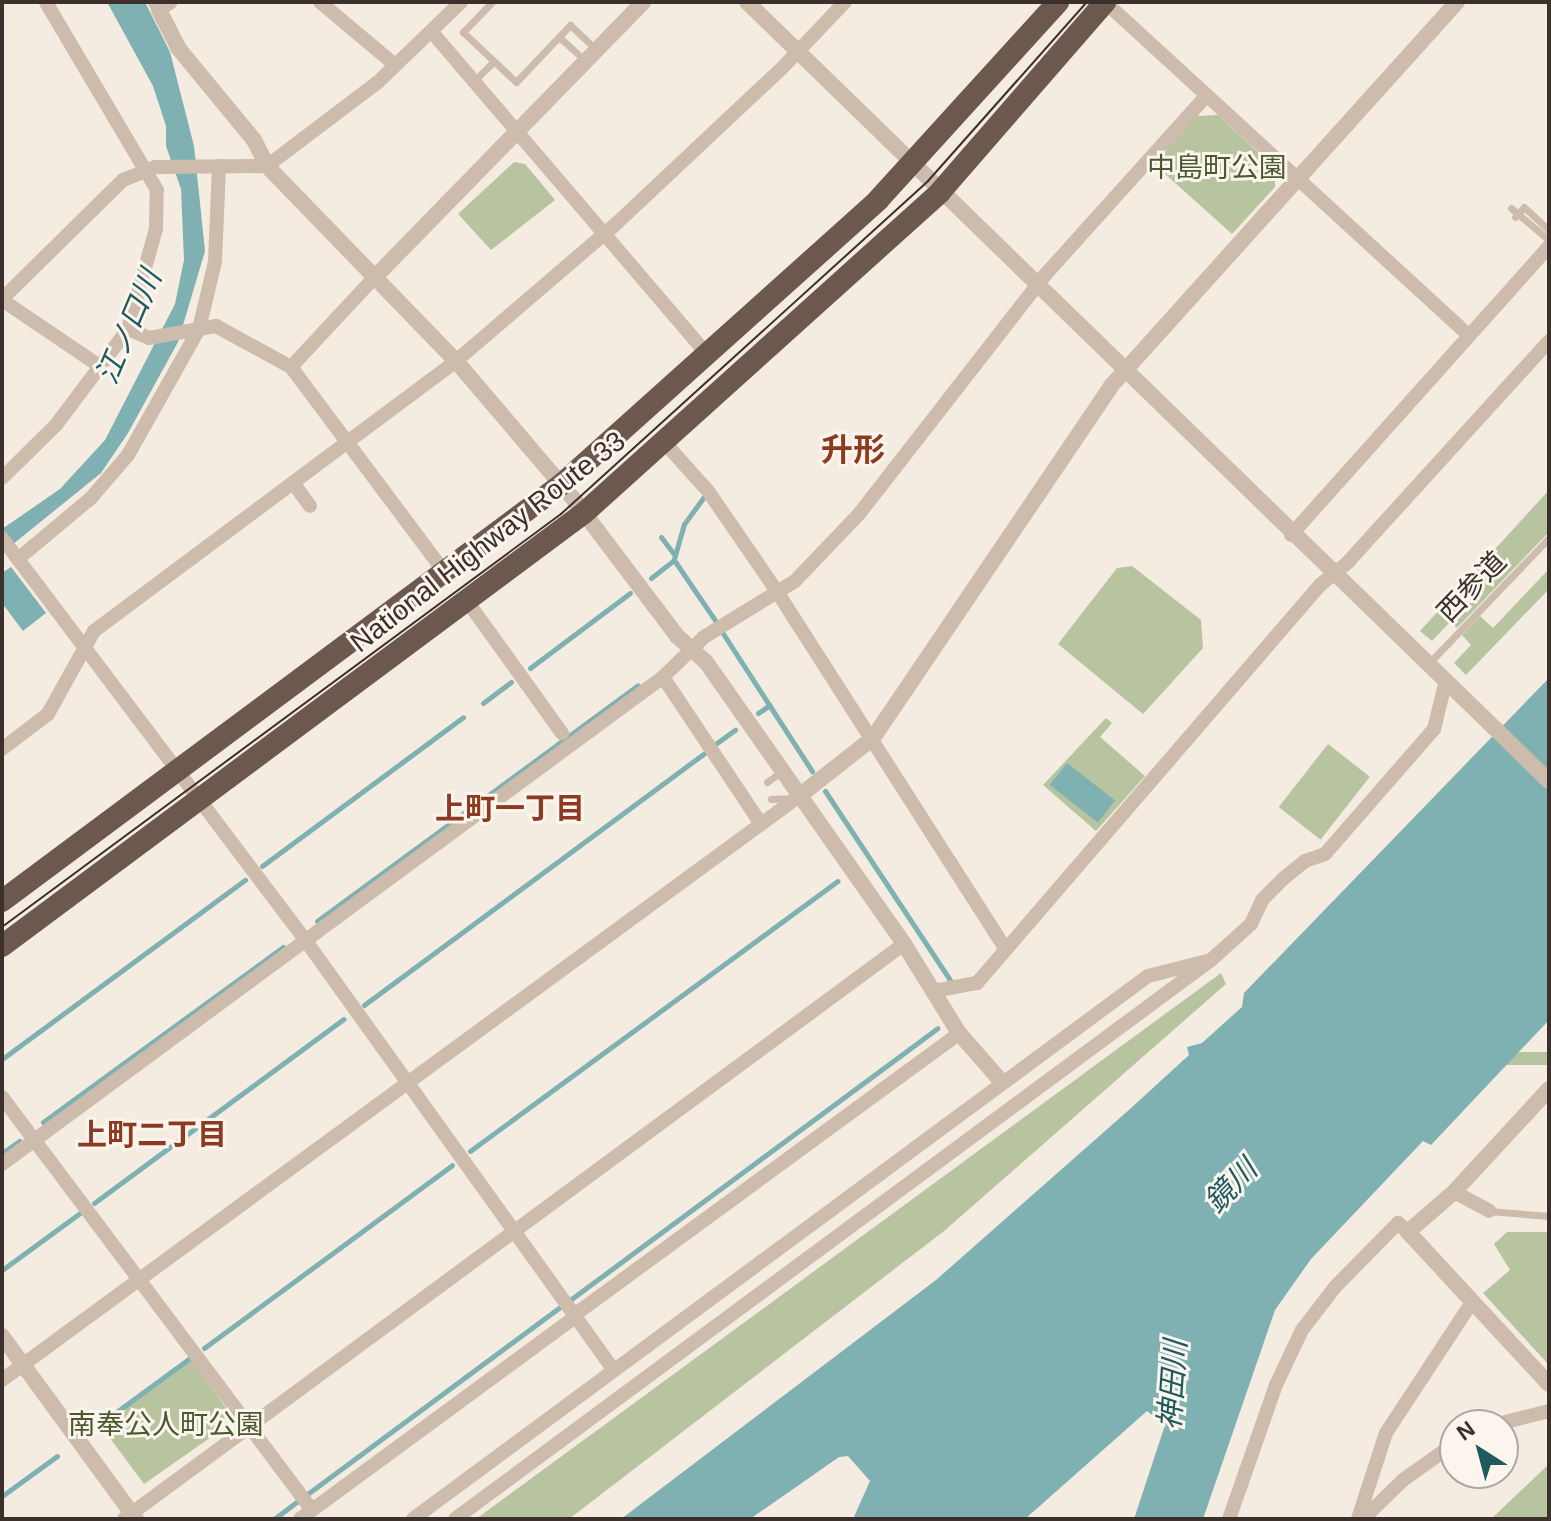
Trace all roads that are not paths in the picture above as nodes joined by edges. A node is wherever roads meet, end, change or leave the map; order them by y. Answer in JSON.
{"nodes":[{"id":1,"x":46,"y":2,"type":"edge"},
{"id":2,"x":320,"y":2,"type":"edge"},
{"id":3,"x":461,"y":2,"type":"edge"},
{"id":4,"x":492,"y":2,"type":"edge"},
{"id":5,"x":643,"y":2,"type":"edge"},
{"id":6,"x":747,"y":2,"type":"edge"},
{"id":7,"x":845,"y":2,"type":"edge"},
{"id":8,"x":1058,"y":2,"type":"edge"},
{"id":9,"x":1105,"y":2,"type":"edge"},
{"id":10,"x":1457,"y":2,"type":"edge"},
{"id":11,"x":162,"y":5,"type":"edge"},
{"id":12,"x":431,"y":31,"type":"junction"},
{"id":13,"x":559,"y":37,"type":"junction"},
{"id":14,"x":589,"y":43,"type":"dead end"},
{"id":15,"x":799,"y":51,"type":"junction"},
{"id":16,"x":578,"y":54,"type":"dead end"},
{"id":17,"x":494,"y":61,"type":"junction"},
{"id":18,"x":395,"y":65,"type":"junction"},
{"id":19,"x":474,"y":81,"type":"junction"},
{"id":20,"x":1207,"y":95,"type":"junction"},
{"id":21,"x":519,"y":135,"type":"junction"},
{"id":22,"x":212,"y":166,"type":"junction"},
{"id":23,"x":267,"y":166,"type":"junction"},
{"id":24,"x":912,"y":166,"type":"junction"},
{"id":25,"x":143,"y":170,"type":"junction"},
{"id":26,"x":1299,"y":180,"type":"junction"},
{"id":27,"x":940,"y":192,"type":"junction"},
{"id":28,"x":1511,"y":208,"type":"dead end"},
{"id":29,"x":1515,"y":217,"type":"dead end"},
{"id":30,"x":1549,"y":230,"type":"edge"},
{"id":31,"x":604,"y":235,"type":"junction"},
{"id":32,"x":1549,"y":243,"type":"edge"},
{"id":33,"x":376,"y":276,"type":"junction"},
{"id":34,"x":1036,"y":285,"type":"junction"},
{"id":35,"x":2,"y":300,"type":"edge"},
{"id":36,"x":128,"y":329,"type":"junction"},
{"id":37,"x":199,"y":329,"type":"junction"},
{"id":38,"x":1469,"y":335,"type":"junction"},
{"id":39,"x":1549,"y":341,"type":"edge"},
{"id":40,"x":707,"y":354,"type":"junction"},
{"id":41,"x":456,"y":361,"type":"junction"},
{"id":42,"x":101,"y":367,"type":"junction"},
{"id":43,"x":291,"y":367,"type":"junction"},
{"id":44,"x":1125,"y":371,"type":"junction"},
{"id":45,"x":664,"y":442,"type":"junction"},
{"id":46,"x":348,"y":444,"type":"junction"},
{"id":47,"x":2,"y":478,"type":"edge"},
{"id":48,"x":294,"y":484,"type":"junction"},
{"id":49,"x":562,"y":484,"type":"junction"},
{"id":50,"x":310,"y":506,"type":"dead end"},
{"id":51,"x":584,"y":513,"type":"junction"},
{"id":52,"x":1291,"y":535,"type":"junction"},
{"id":53,"x":2,"y":538,"type":"edge"},
{"id":54,"x":1549,"y":538,"type":"edge"},
{"id":55,"x":16,"y":556,"type":"junction"},
{"id":56,"x":446,"y":574,"type":"junction"},
{"id":57,"x":1334,"y":574,"type":"junction"},
{"id":58,"x":776,"y":590,"type":"junction"},
{"id":59,"x":467,"y":601,"type":"junction"},
{"id":60,"x":84,"y":648,"type":"junction"},
{"id":61,"x":692,"y":649,"type":"junction"},
{"id":62,"x":1427,"y":666,"type":"junction"},
{"id":63,"x":663,"y":677,"type":"junction"},
{"id":64,"x":1445,"y":684,"type":"junction"},
{"id":65,"x":562,"y":733,"type":"dead end"},
{"id":66,"x":873,"y":738,"type":"junction"},
{"id":67,"x":2,"y":749,"type":"edge"},
{"id":68,"x":176,"y":772,"type":"junction"},
{"id":69,"x":781,"y":772,"type":"junction"},
{"id":70,"x":1549,"y":781,"type":"edge"},
{"id":71,"x":767,"y":782,"type":"dead end"},
{"id":72,"x":798,"y":797,"type":"junction"},
{"id":73,"x":199,"y":799,"type":"junction"},
{"id":74,"x":771,"y":799,"type":"dead end"},
{"id":75,"x":761,"y":824,"type":"junction"},
{"id":76,"x":2,"y":901,"type":"edge"},
{"id":77,"x":306,"y":941,"type":"junction"},
{"id":78,"x":904,"y":944,"type":"junction"},
{"id":79,"x":2,"y":946,"type":"edge"},
{"id":80,"x":1006,"y":949,"type":"junction"},
{"id":81,"x":1211,"y":960,"type":"junction"},
{"id":82,"x":933,"y":991,"type":"junction"},
{"id":83,"x":959,"y":1033,"type":"junction"},
{"id":84,"x":1001,"y":1081,"type":"junction"},
{"id":85,"x":406,"y":1083,"type":"junction"},
{"id":86,"x":1549,"y":1089,"type":"edge"},
{"id":87,"x":5,"y":1107,"type":"edge"},
{"id":88,"x":35,"y":1140,"type":"junction"},
{"id":89,"x":2,"y":1164,"type":"edge"},
{"id":90,"x":1454,"y":1192,"type":"junction"},
{"id":91,"x":1489,"y":1211,"type":"joint"},
{"id":92,"x":1549,"y":1216,"type":"edge"},
{"id":93,"x":514,"y":1230,"type":"junction"},
{"id":94,"x":1408,"y":1232,"type":"junction"},
{"id":95,"x":141,"y":1281,"type":"junction"},
{"id":96,"x":1472,"y":1302,"type":"junction"},
{"id":97,"x":574,"y":1316,"type":"junction"},
{"id":98,"x":2,"y":1336,"type":"edge"},
{"id":99,"x":23,"y":1365,"type":"junction"},
{"id":100,"x":613,"y":1369,"type":"junction"},
{"id":101,"x":2,"y":1380,"type":"edge"},
{"id":102,"x":1549,"y":1384,"type":"edge"},
{"id":103,"x":1549,"y":1411,"type":"edge"},
{"id":104,"x":1519,"y":1419,"type":"edge"},
{"id":105,"x":250,"y":1425,"type":"junction"},
{"id":106,"x":1439,"y":1454,"type":"edge"},
{"id":107,"x":306,"y":1515,"type":"edge"},
{"id":108,"x":130,"y":1517,"type":"edge"},
{"id":109,"x":413,"y":1519,"type":"edge"},
{"id":110,"x":455,"y":1519,"type":"edge"},
{"id":111,"x":1229,"y":1519,"type":"edge"},
{"id":112,"x":1361,"y":1519,"type":"edge"}],
"edges":[{"from":1,"to":25,"type":"street"},
{"from":2,"to":18,"type":"street"},
{"from":3,"to":12,"type":"street"},
{"from":4,"to":17,"type":"lane"},
{"from":5,"to":21,"type":"street"},
{"from":6,"to":15,"type":"street"},
{"from":7,"to":15,"type":"street"},
{"from":8,"to":24,"type":"highway","name":"National Highway Route 33"},
{"from":9,"to":20,"type":"street"},
{"from":9,"to":27,"type":"highway","name":"National Highway Route 33"},
{"from":10,"to":26,"type":"street"},
{"from":11,"to":23,"type":"street"},
{"from":12,"to":18,"type":"street"},
{"from":12,"to":19,"type":"street"},
{"from":13,"to":14,"type":"lane"},
{"from":13,"to":16,"type":"lane"},
{"from":13,"to":17,"type":"lane"},
{"from":15,"to":24,"type":"street"},
{"from":15,"to":31,"type":"street"},
{"from":17,"to":19,"type":"lane"},
{"from":18,"to":23,"type":"street"},
{"from":19,"to":21,"type":"street"},
{"from":20,"to":26,"type":"street"},
{"from":20,"to":34,"type":"street"},
{"from":21,"to":31,"type":"street"},
{"from":21,"to":33,"type":"street"},
{"from":22,"to":23,"type":"street"},
{"from":22,"to":25,"type":"street"},
{"from":22,"to":37,"type":"street"},
{"from":23,"to":33,"type":"street"},
{"from":24,"to":27,"type":"street"},
{"from":24,"to":40,"type":"highway","name":"National Highway Route 33"},
{"from":25,"to":35,"type":"street"},
{"from":25,"to":36,"type":"street"},
{"from":26,"to":38,"type":"street"},
{"from":26,"to":44,"type":"street"},
{"from":27,"to":34,"type":"street"},
{"from":27,"to":45,"type":"highway","name":"National Highway Route 33"},
{"from":28,"to":32,"type":"lane","bridge":true},
{"from":29,"to":30,"type":"lane"},
{"from":31,"to":40,"type":"street"},
{"from":31,"to":41,"type":"street"},
{"from":32,"to":38,"type":"street"},
{"from":33,"to":41,"type":"street"},
{"from":33,"to":43,"type":"street"},
{"from":34,"to":44,"type":"street"},
{"from":34,"to":58,"type":"street"},
{"from":35,"to":42,"type":"street"},
{"from":36,"to":37,"type":"street"},
{"from":36,"to":42,"type":"street"},
{"from":37,"to":43,"type":"street"},
{"from":37,"to":55,"type":"street"},
{"from":38,"to":52,"type":"street"},
{"from":39,"to":57,"type":"street"},
{"from":40,"to":49,"type":"highway","name":"National Highway Route 33"},
{"from":41,"to":46,"type":"street"},
{"from":41,"to":49,"type":"street"},
{"from":42,"to":47,"type":"street"},
{"from":43,"to":46,"type":"street"},
{"from":44,"to":52,"type":"street"},
{"from":44,"to":66,"type":"street"},
{"from":45,"to":51,"type":"highway","name":"National Highway Route 33"},
{"from":45,"to":58,"type":"street"},
{"from":46,"to":48,"type":"street"},
{"from":46,"to":56,"type":"street"},
{"from":48,"to":50,"type":"street"},
{"from":48,"to":60,"type":"street"},
{"from":49,"to":51,"type":"street"},
{"from":49,"to":56,"type":"highway","name":"National Highway Route 33"},
{"from":51,"to":59,"type":"highway","name":"National Highway Route 33"},
{"from":51,"to":61,"type":"street"},
{"from":52,"to":57,"type":"street"},
{"from":53,"to":55,"type":"street"},
{"from":54,"to":62,"type":"lane","name":"西参道"},
{"from":55,"to":60,"type":"street"},
{"from":56,"to":68,"type":"highway","name":"National Highway Route 33"},
{"from":57,"to":62,"type":"street"},
{"from":57,"to":80,"type":"street"},
{"from":58,"to":61,"type":"street"},
{"from":58,"to":66,"type":"street"},
{"from":59,"to":65,"type":"street"},
{"from":59,"to":73,"type":"highway","name":"National Highway Route 33"},
{"from":60,"to":67,"type":"street"},
{"from":60,"to":68,"type":"street"},
{"from":61,"to":63,"type":"street"},
{"from":61,"to":69,"type":"street"},
{"from":62,"to":64,"type":"street"},
{"from":63,"to":75,"type":"street"},
{"from":63,"to":77,"type":"street"},
{"from":64,"to":70,"type":"street"},
{"from":64,"to":81,"type":"street"},
{"from":66,"to":72,"type":"street"},
{"from":66,"to":80,"type":"street"},
{"from":68,"to":73,"type":"street"},
{"from":68,"to":76,"type":"highway","name":"National Highway Route 33"},
{"from":69,"to":71,"type":"lane"},
{"from":69,"to":72,"type":"street"},
{"from":72,"to":74,"type":"lane"},
{"from":72,"to":75,"type":"street"},
{"from":72,"to":78,"type":"street"},
{"from":73,"to":77,"type":"street"},
{"from":73,"to":79,"type":"highway","name":"National Highway Route 33"},
{"from":75,"to":85,"type":"street"},
{"from":77,"to":85,"type":"street"},
{"from":77,"to":88,"type":"street"},
{"from":78,"to":82,"type":"street"},
{"from":78,"to":93,"type":"street"},
{"from":80,"to":82,"type":"street"},
{"from":81,"to":84,"type":"street"},
{"from":81,"to":110,"type":"street"},
{"from":82,"to":83,"type":"street"},
{"from":83,"to":84,"type":"street"},
{"from":83,"to":97,"type":"street"},
{"from":84,"to":100,"type":"street"},
{"from":85,"to":93,"type":"street"},
{"from":85,"to":95,"type":"street"},
{"from":86,"to":90,"type":"street"},
{"from":87,"to":88,"type":"street"},
{"from":88,"to":89,"type":"street"},
{"from":88,"to":95,"type":"street"},
{"from":90,"to":91,"type":"street"},
{"from":90,"to":94,"type":"street"},
{"from":91,"to":92,"type":"lane"},
{"from":93,"to":97,"type":"street"},
{"from":93,"to":105,"type":"street"},
{"from":94,"to":96,"type":"street"},
{"from":94,"to":111,"type":"street"},
{"from":95,"to":99,"type":"street"},
{"from":95,"to":105,"type":"street"},
{"from":96,"to":102,"type":"street"},
{"from":96,"to":112,"type":"street"},
{"from":97,"to":100,"type":"street"},
{"from":97,"to":107,"type":"street"},
{"from":98,"to":99,"type":"street"},
{"from":99,"to":101,"type":"street"},
{"from":99,"to":108,"type":"street"},
{"from":100,"to":109,"type":"street"},
{"from":103,"to":104,"type":"street"},
{"from":105,"to":107,"type":"street"},
{"from":105,"to":108,"type":"street"},
{"from":106,"to":112,"type":"street"}]}
